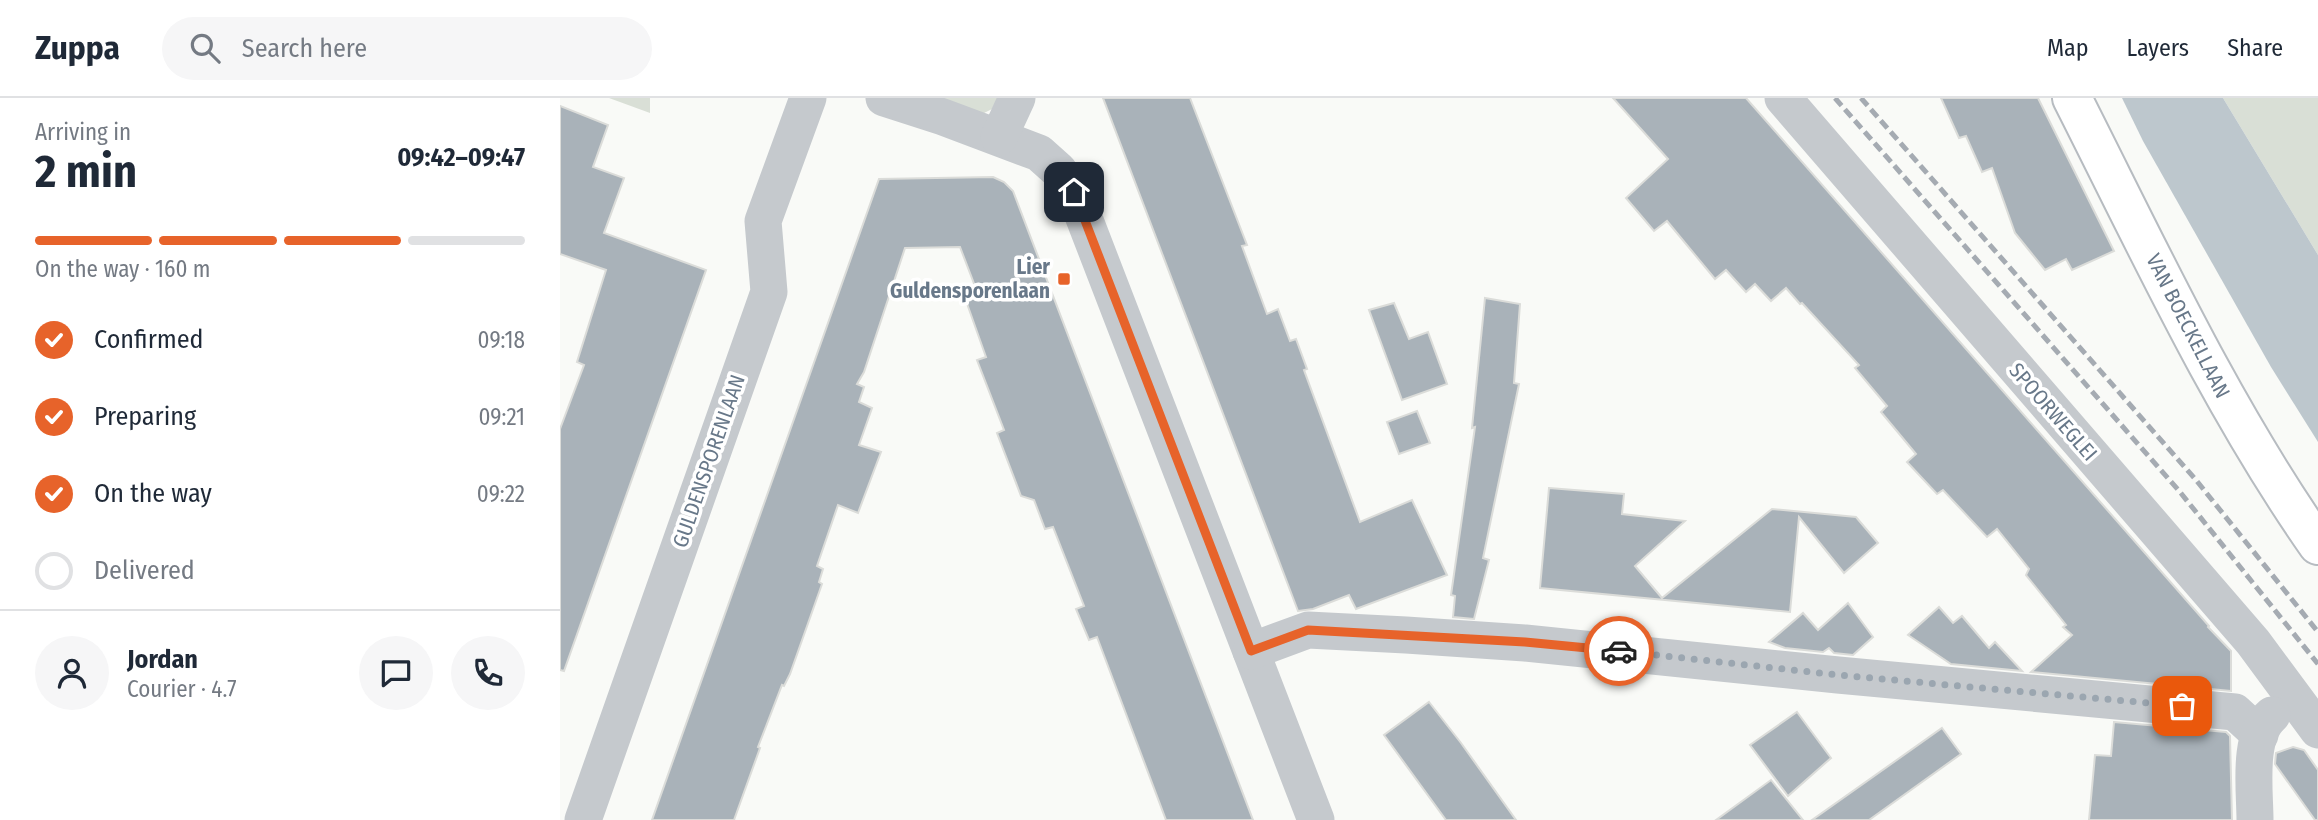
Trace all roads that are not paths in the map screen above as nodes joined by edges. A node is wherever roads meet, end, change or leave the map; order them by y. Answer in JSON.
{"nodes":[{"id":1,"x":808,"y":98,"type":"edge"},
{"id":2,"x":884,"y":98,"type":"edge"},
{"id":3,"x":1017,"y":98,"type":"edge"},
{"id":4,"x":1783,"y":98,"type":"edge"},
{"id":5,"x":2072,"y":98,"type":"edge"},
{"id":6,"x":999,"y":137,"type":"junction"},
{"id":7,"x":2318,"y":545,"type":"edge"},
{"id":8,"x":1251,"y":651,"type":"junction"},
{"id":9,"x":2294,"y":696,"type":"junction"},
{"id":10,"x":2318,"y":730,"type":"edge"},
{"id":11,"x":2260,"y":735,"type":"junction"},
{"id":12,"x":583,"y":820,"type":"edge"},
{"id":13,"x":1316,"y":820,"type":"edge"},
{"id":14,"x":2255,"y":820,"type":"edge"}],
"edges":[{"from":1,"to":12,"type":"street","name":"GULDENSPORENLAAN"},
{"from":2,"to":6,"type":"street"},
{"from":3,"to":6,"type":"street"},
{"from":4,"to":9,"type":"street","name":"SPOORWEGLEI"},
{"from":5,"to":7,"type":"street","name":"VAN BOECKELLAAN"},
{"from":6,"to":8,"type":"street"},
{"from":8,"to":11,"type":"street"},
{"from":8,"to":13,"type":"street"},
{"from":9,"to":10,"type":"street","name":"SPOORWEGLEI"},
{"from":9,"to":11,"type":"street"},
{"from":11,"to":14,"type":"street"}]}
